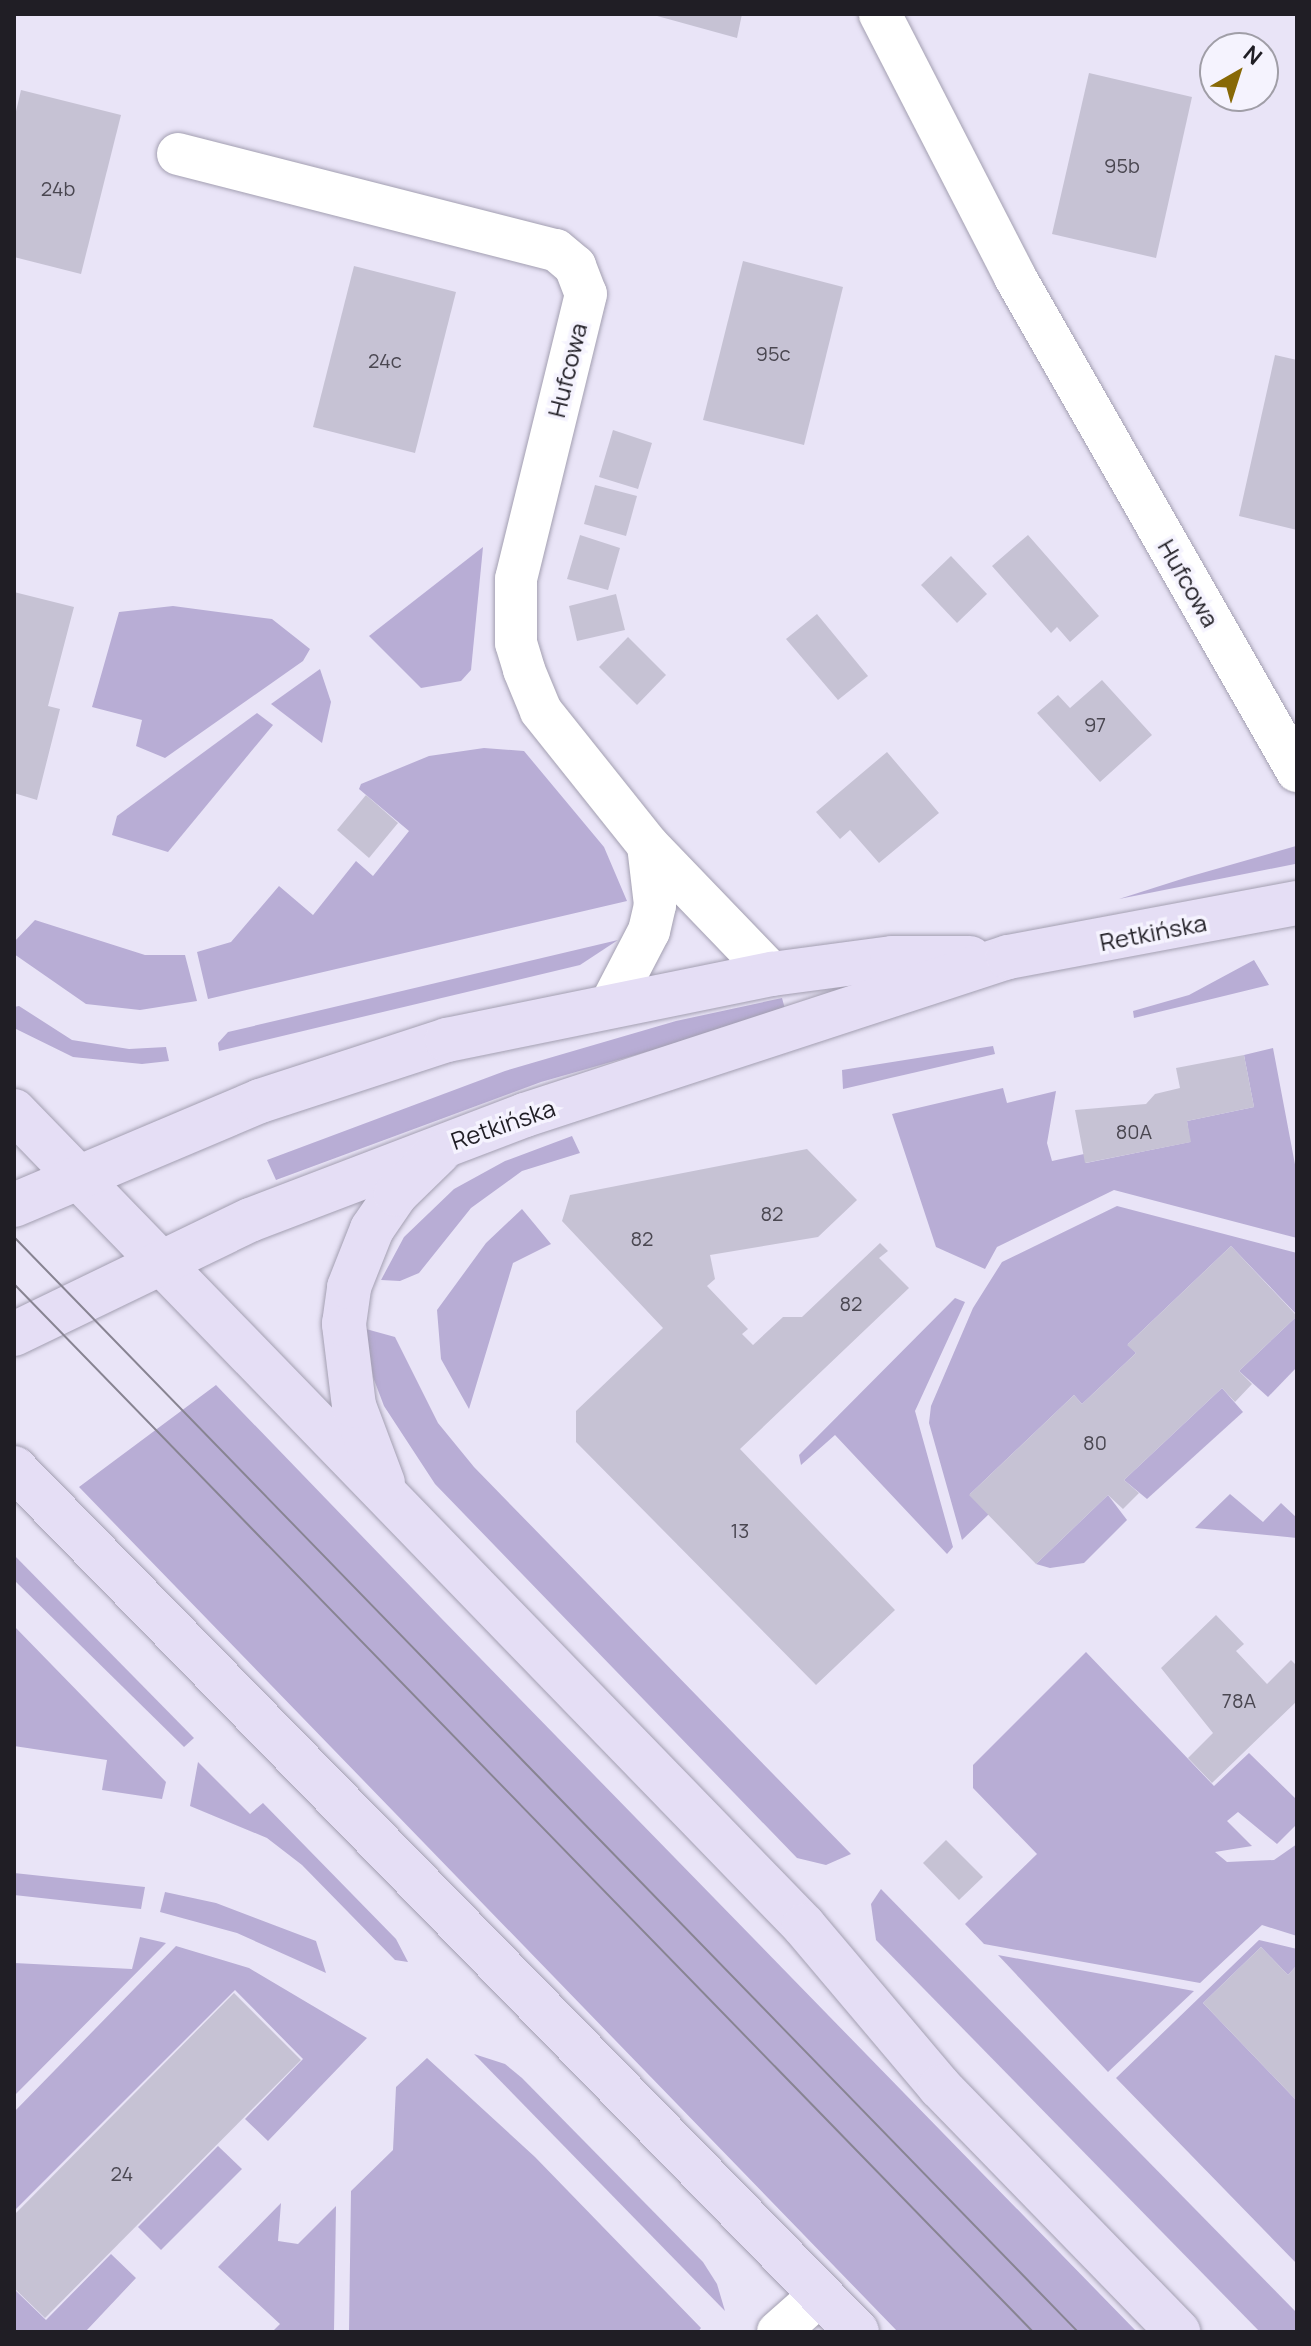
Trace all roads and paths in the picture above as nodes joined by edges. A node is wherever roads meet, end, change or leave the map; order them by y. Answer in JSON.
{"nodes":[{"id":1,"x":880,"y":14,"type":"edge"},
{"id":2,"x":178,"y":154,"type":"dead end"},
{"id":3,"x":1297,"y":771,"type":"edge"},
{"id":4,"x":648,"y":845,"type":"junction"},
{"id":5,"x":1297,"y":903,"type":"edge"},
{"id":6,"x":1008,"y":957,"type":"junction"},
{"id":7,"x":772,"y":974,"type":"junction"},
{"id":8,"x":612,"y":1002,"type":"junction"},
{"id":9,"x":14,"y":1111,"type":"edge"},
{"id":10,"x":450,"y":1142,"type":"junction"},
{"id":11,"x":76,"y":1177,"type":"junction"},
{"id":12,"x":14,"y":1205,"type":"edge"},
{"id":13,"x":157,"y":1261,"type":"junction"},
{"id":14,"x":14,"y":1334,"type":"edge"},
{"id":15,"x":14,"y":1468,"type":"edge"},
{"id":16,"x":389,"y":1499,"type":"junction"},
{"id":17,"x":820,"y":2295,"type":"junction"},
{"id":18,"x":778,"y":2332,"type":"edge"},
{"id":19,"x":857,"y":2332,"type":"edge"},
{"id":20,"x":1178,"y":2332,"type":"edge"}],
"edges":[{"from":1,"to":3,"type":"street","name":"Hufcowa"},
{"from":2,"to":4,"type":"street","name":"Hufcowa"},
{"from":4,"to":7,"type":"street","name":"Hufcowa"},
{"from":4,"to":8,"type":"street"},
{"from":5,"to":6,"type":"street","name":"Retkińska"},
{"from":6,"to":7,"type":"street","name":"Retkińska"},
{"from":6,"to":10,"type":"street","name":"Retkińska"},
{"from":7,"to":8,"type":"street","name":"Retkińska"},
{"from":8,"to":11,"type":"street","name":"Retkińska"},
{"from":9,"to":11,"type":"street"},
{"from":10,"to":13,"type":"street","name":"Retkińska"},
{"from":10,"to":16,"type":"street"},
{"from":11,"to":12,"type":"street","name":"Retkińska"},
{"from":11,"to":13,"type":"street"},
{"from":13,"to":14,"type":"street","name":"Retkińska"},
{"from":13,"to":16,"type":"street"},
{"from":15,"to":17,"type":"street"},
{"from":16,"to":20,"type":"street"},
{"from":17,"to":18,"type":"street"},
{"from":17,"to":19,"type":"street"}]}
